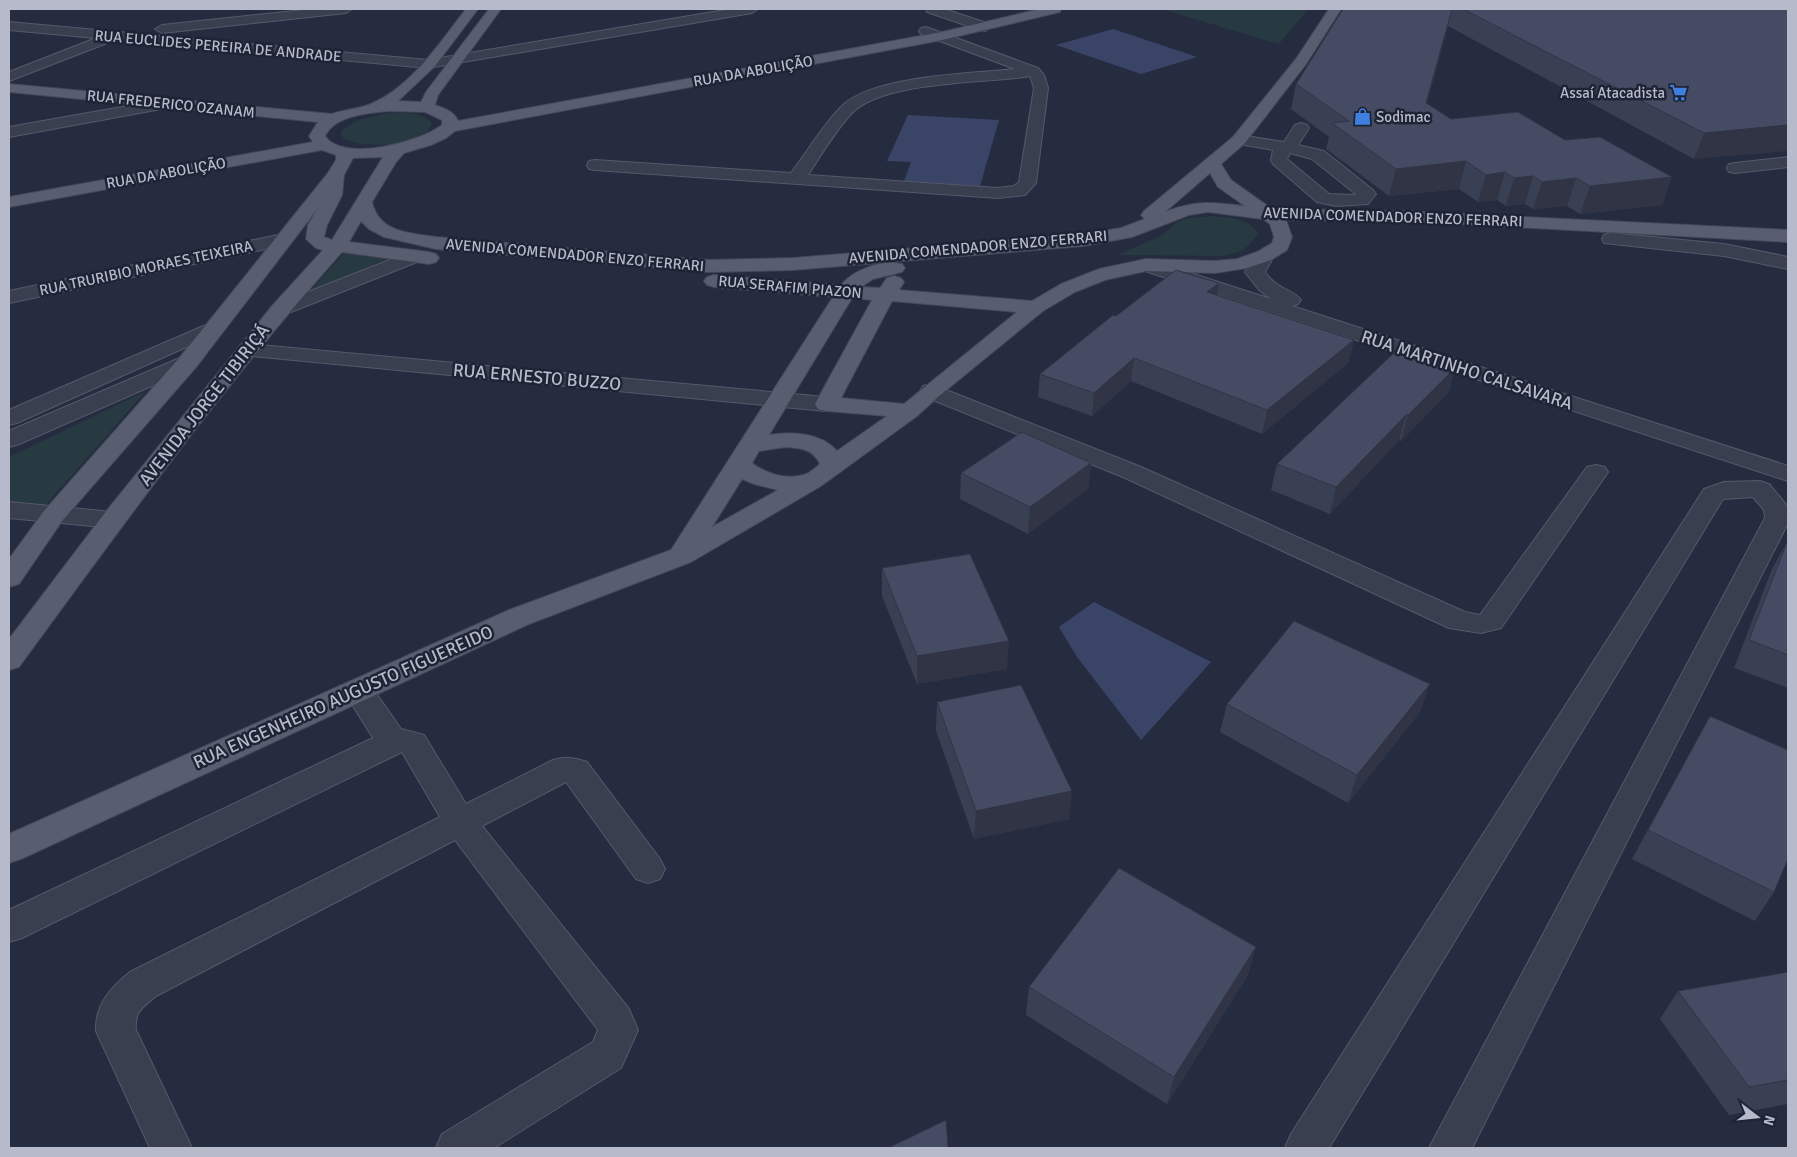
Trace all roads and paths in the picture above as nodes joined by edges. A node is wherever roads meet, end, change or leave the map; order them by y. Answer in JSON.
{"nodes":[{"id":1,"x":346,"y":9,"type":"edge"},
{"id":2,"x":472,"y":9,"type":"edge"},
{"id":3,"x":495,"y":9,"type":"edge"},
{"id":4,"x":752,"y":9,"type":"edge"},
{"id":5,"x":932,"y":9,"type":"edge"},
{"id":6,"x":1022,"y":9,"type":"edge"},
{"id":7,"x":1055,"y":9,"type":"edge"},
{"id":8,"x":1334,"y":9,"type":"edge"},
{"id":9,"x":971,"y":22,"type":"junction"},
{"id":10,"x":9,"y":26,"type":"edge"},
{"id":11,"x":985,"y":27,"type":"junction"},
{"id":12,"x":926,"y":31,"type":"junction"},
{"id":13,"x":112,"y":36,"type":"junction"},
{"id":14,"x":942,"y":36,"type":"junction"},
{"id":15,"x":460,"y":59,"type":"junction"},
{"id":16,"x":428,"y":64,"type":"junction"},
{"id":17,"x":1033,"y":71,"type":"junction"},
{"id":18,"x":9,"y":77,"type":"edge"},
{"id":19,"x":9,"y":88,"type":"edge"},
{"id":20,"x":167,"y":104,"type":"junction"},
{"id":21,"x":378,"y":107,"type":"junction"},
{"id":22,"x":432,"y":109,"type":"junction"},
{"id":23,"x":334,"y":119,"type":"junction"},
{"id":24,"x":450,"y":127,"type":"junction"},
{"id":25,"x":1302,"y":128,"type":"dead end"},
{"id":26,"x":9,"y":132,"type":"edge"},
{"id":27,"x":1239,"y":140,"type":"junction"},
{"id":28,"x":320,"y":141,"type":"junction"},
{"id":29,"x":1288,"y":148,"type":"junction"},
{"id":30,"x":398,"y":150,"type":"junction"},
{"id":31,"x":345,"y":152,"type":"junction"},
{"id":32,"x":1788,"y":162,"type":"edge"},
{"id":33,"x":1212,"y":163,"type":"junction"},
{"id":34,"x":595,"y":165,"type":"dead end"},
{"id":35,"x":1735,"y":168,"type":"dead end"},
{"id":36,"x":335,"y":176,"type":"junction"},
{"id":37,"x":796,"y":179,"type":"junction"},
{"id":38,"x":9,"y":194,"type":"edge"},
{"id":39,"x":363,"y":201,"type":"junction"},
{"id":40,"x":9,"y":202,"type":"edge"},
{"id":41,"x":1270,"y":214,"type":"junction"},
{"id":42,"x":1125,"y":234,"type":"junction"},
{"id":43,"x":1299,"y":235,"type":"junction"},
{"id":44,"x":1788,"y":236,"type":"edge"},
{"id":45,"x":1611,"y":239,"type":"junction"},
{"id":46,"x":283,"y":240,"type":"junction"},
{"id":47,"x":337,"y":246,"type":"junction"},
{"id":48,"x":1788,"y":249,"type":"edge"},
{"id":49,"x":415,"y":256,"type":"junction"},
{"id":50,"x":1264,"y":256,"type":"junction"},
{"id":51,"x":1788,"y":263,"type":"edge"},
{"id":52,"x":1146,"y":265,"type":"junction"},
{"id":53,"x":906,"y":266,"type":"junction"},
{"id":54,"x":844,"y":292,"type":"junction"},
{"id":55,"x":884,"y":295,"type":"junction"},
{"id":56,"x":9,"y":297,"type":"edge"},
{"id":57,"x":1036,"y":307,"type":"junction"},
{"id":58,"x":279,"y":310,"type":"junction"},
{"id":59,"x":215,"y":328,"type":"junction"},
{"id":60,"x":248,"y":350,"type":"junction"},
{"id":61,"x":190,"y":361,"type":"junction"},
{"id":62,"x":931,"y":390,"type":"junction"},
{"id":63,"x":780,"y":400,"type":"junction"},
{"id":64,"x":826,"y":404,"type":"junction"},
{"id":65,"x":908,"y":412,"type":"junction"},
{"id":66,"x":9,"y":418,"type":"edge"},
{"id":67,"x":9,"y":440,"type":"edge"},
{"id":68,"x":745,"y":456,"type":"junction"},
{"id":69,"x":833,"y":466,"type":"junction"},
{"id":70,"x":1596,"y":472,"type":"dead end"},
{"id":71,"x":1778,"y":472,"type":"edge"},
{"id":72,"x":812,"y":481,"type":"junction"},
{"id":73,"x":9,"y":510,"type":"edge"},
{"id":74,"x":53,"y":516,"type":"junction"},
{"id":75,"x":113,"y":520,"type":"junction"},
{"id":76,"x":1778,"y":540,"type":"edge"},
{"id":77,"x":680,"y":556,"type":"junction"},
{"id":78,"x":9,"y":578,"type":"edge"},
{"id":79,"x":9,"y":660,"type":"edge"},
{"id":80,"x":358,"y":690,"type":"junction"},
{"id":81,"x":394,"y":742,"type":"junction"},
{"id":82,"x":459,"y":821,"type":"junction"},
{"id":83,"x":9,"y":849,"type":"edge"},
{"id":84,"x":648,"y":869,"type":"dead end"},
{"id":85,"x":9,"y":926,"type":"edge"},
{"id":86,"x":171,"y":1148,"type":"edge"},
{"id":87,"x":458,"y":1148,"type":"edge"},
{"id":88,"x":1306,"y":1148,"type":"edge"},
{"id":89,"x":1450,"y":1148,"type":"edge"}],
"edges":[{"from":1,"to":13,"type":"street"},
{"from":2,"to":16,"type":"main road"},
{"from":3,"to":15,"type":"main road"},
{"from":4,"to":15,"type":"street","name":"RUA EUCLIDES PEREIRA DE ANDRADE"},
{"from":5,"to":9,"type":"street"},
{"from":6,"to":9,"type":"main road","name":"RUA DA ABOLIÇÃO"},
{"from":7,"to":11,"type":"main road","name":"RUA DA ABOLIÇÃO"},
{"from":8,"to":27,"type":"main road"},
{"from":9,"to":11,"type":"street"},
{"from":9,"to":12,"type":"main road","name":"RUA DA ABOLIÇÃO"},
{"from":10,"to":13,"type":"street","name":"RUA EUCLIDES PEREIRA DE ANDRADE"},
{"from":11,"to":14,"type":"main road","name":"RUA DA ABOLIÇÃO"},
{"from":12,"to":14,"type":"street"},
{"from":12,"to":22,"type":"main road","name":"RUA DA ABOLIÇÃO"},
{"from":13,"to":16,"type":"street","name":"RUA EUCLIDES PEREIRA DE ANDRADE"},
{"from":13,"to":18,"type":"street"},
{"from":14,"to":17,"type":"street"},
{"from":14,"to":24,"type":"main road","name":"RUA DA ABOLIÇÃO"},
{"from":15,"to":16,"type":"street","name":"RUA EUCLIDES PEREIRA DE ANDRADE"},
{"from":15,"to":22,"type":"main road"},
{"from":16,"to":21,"type":"main road"},
{"from":17,"to":37,"type":"street"},
{"from":17,"to":37,"type":"street"},
{"from":19,"to":20,"type":"main road","name":"RUA FREDERICO OZANAM"},
{"from":20,"to":23,"type":"main road","name":"RUA FREDERICO OZANAM"},
{"from":20,"to":26,"type":"street"},
{"from":21,"to":22,"type":"main road","name":"RUA DA ABOLIÇÃO"},
{"from":21,"to":23,"type":"main road"},
{"from":22,"to":24,"type":"main road"},
{"from":23,"to":28,"type":"main road"},
{"from":24,"to":30,"type":"main road"},
{"from":25,"to":29,"type":"street"},
{"from":27,"to":29,"type":"street"},
{"from":27,"to":33,"type":"main road"},
{"from":28,"to":31,"type":"main road"},
{"from":28,"to":38,"type":"main road","name":"RUA DA ABOLIÇÃO"},
{"from":28,"to":40,"type":"main road","name":"RUA DA ABOLIÇÃO"},
{"from":29,"to":29,"type":"street"},
{"from":30,"to":31,"type":"main road"},
{"from":30,"to":39,"type":"main road","name":"AVENIDA JORGE TIBIRIÇÁ"},
{"from":31,"to":36,"type":"main road"},
{"from":32,"to":35,"type":"street"},
{"from":33,"to":41,"type":"main road"},
{"from":33,"to":42,"type":"main road"},
{"from":34,"to":37,"type":"street"},
{"from":36,"to":46,"type":"main road"},
{"from":36,"to":47,"type":"main road","name":"RUA SERAFIM PIAZON"},
{"from":39,"to":42,"type":"main road","name":"AVENIDA COMENDADOR ENZO FERRARI"},
{"from":39,"to":47,"type":"main road","name":"AVENIDA JORGE TIBIRIÇÁ"},
{"from":41,"to":42,"type":"main road","name":"AVENIDA COMENDADOR ENZO FERRARI"},
{"from":41,"to":43,"type":"main road"},
{"from":41,"to":44,"type":"main road","name":"AVENIDA COMENDADOR ENZO FERRARI"},
{"from":42,"to":53,"type":"main road"},
{"from":43,"to":45,"type":"main road","name":"AVENIDA COMENDADOR ENZO FERRARI"},
{"from":43,"to":50,"type":"main road"},
{"from":45,"to":48,"type":"main road","name":"AVENIDA COMENDADOR ENZO FERRARI"},
{"from":45,"to":51,"type":"street"},
{"from":46,"to":56,"type":"street","name":"RUA TRURIBIO MORAES TEIXEIRA"},
{"from":46,"to":59,"type":"main road"},
{"from":47,"to":49,"type":"main road","name":"RUA SERAFIM PIAZON"},
{"from":47,"to":58,"type":"main road","name":"AVENIDA JORGE TIBIRIÇÁ"},
{"from":49,"to":54,"type":"main road","name":"RUA SERAFIM PIAZON"},
{"from":49,"to":58,"type":"street"},
{"from":50,"to":52,"type":"main road","name":"RUA ENGENHEIRO AUGUSTO FIGUEREIDO"},
{"from":50,"to":71,"type":"street","name":"RUA MARTINHO CALSAVARA"},
{"from":52,"to":57,"type":"main road","name":"RUA ENGENHEIRO AUGUSTO FIGUEREIDO"},
{"from":52,"to":71,"type":"street","name":"RUA MARTINHO CALSAVARA"},
{"from":53,"to":54,"type":"main road"},
{"from":53,"to":55,"type":"main road"},
{"from":54,"to":55,"type":"main road","name":"RUA SERAFIM PIAZON"},
{"from":54,"to":63,"type":"main road"},
{"from":55,"to":57,"type":"main road","name":"RUA SERAFIM PIAZON"},
{"from":55,"to":64,"type":"main road"},
{"from":57,"to":62,"type":"main road","name":"RUA ENGENHEIRO AUGUSTO FIGUEREIDO"},
{"from":58,"to":60,"type":"main road","name":"AVENIDA JORGE TIBIRIÇÁ"},
{"from":59,"to":61,"type":"main road"},
{"from":59,"to":66,"type":"street"},
{"from":60,"to":63,"type":"street","name":"RUA ERNESTO BUZZO"},
{"from":60,"to":75,"type":"main road","name":"AVENIDA JORGE TIBIRIÇÁ"},
{"from":61,"to":67,"type":"street"},
{"from":61,"to":74,"type":"main road"},
{"from":62,"to":65,"type":"main road","name":"RUA ENGENHEIRO AUGUSTO FIGUEREIDO"},
{"from":62,"to":70,"type":"street"},
{"from":63,"to":64,"type":"street","name":"RUA ERNESTO BUZZO"},
{"from":63,"to":68,"type":"main road"},
{"from":64,"to":65,"type":"main road"},
{"from":65,"to":69,"type":"main road","name":"RUA ENGENHEIRO AUGUSTO FIGUEREIDO"},
{"from":68,"to":69,"type":"main road"},
{"from":68,"to":72,"type":"main road"},
{"from":68,"to":77,"type":"main road"},
{"from":69,"to":72,"type":"main road","name":"RUA ENGENHEIRO AUGUSTO FIGUEREIDO"},
{"from":71,"to":76,"type":"street"},
{"from":71,"to":88,"type":"street"},
{"from":72,"to":77,"type":"main road","name":"RUA ENGENHEIRO AUGUSTO FIGUEREIDO"},
{"from":73,"to":74,"type":"street"},
{"from":74,"to":75,"type":"street"},
{"from":74,"to":78,"type":"main road"},
{"from":75,"to":79,"type":"main road","name":"AVENIDA JORGE TIBIRIÇÁ"},
{"from":76,"to":89,"type":"street"},
{"from":77,"to":80,"type":"main road","name":"RUA ENGENHEIRO AUGUSTO FIGUEREIDO"},
{"from":80,"to":81,"type":"street"},
{"from":80,"to":83,"type":"main road","name":"RUA ENGENHEIRO AUGUSTO FIGUEREIDO"},
{"from":81,"to":82,"type":"street"},
{"from":81,"to":85,"type":"street"},
{"from":82,"to":84,"type":"street"},
{"from":82,"to":86,"type":"street"},
{"from":82,"to":87,"type":"street"}]}
